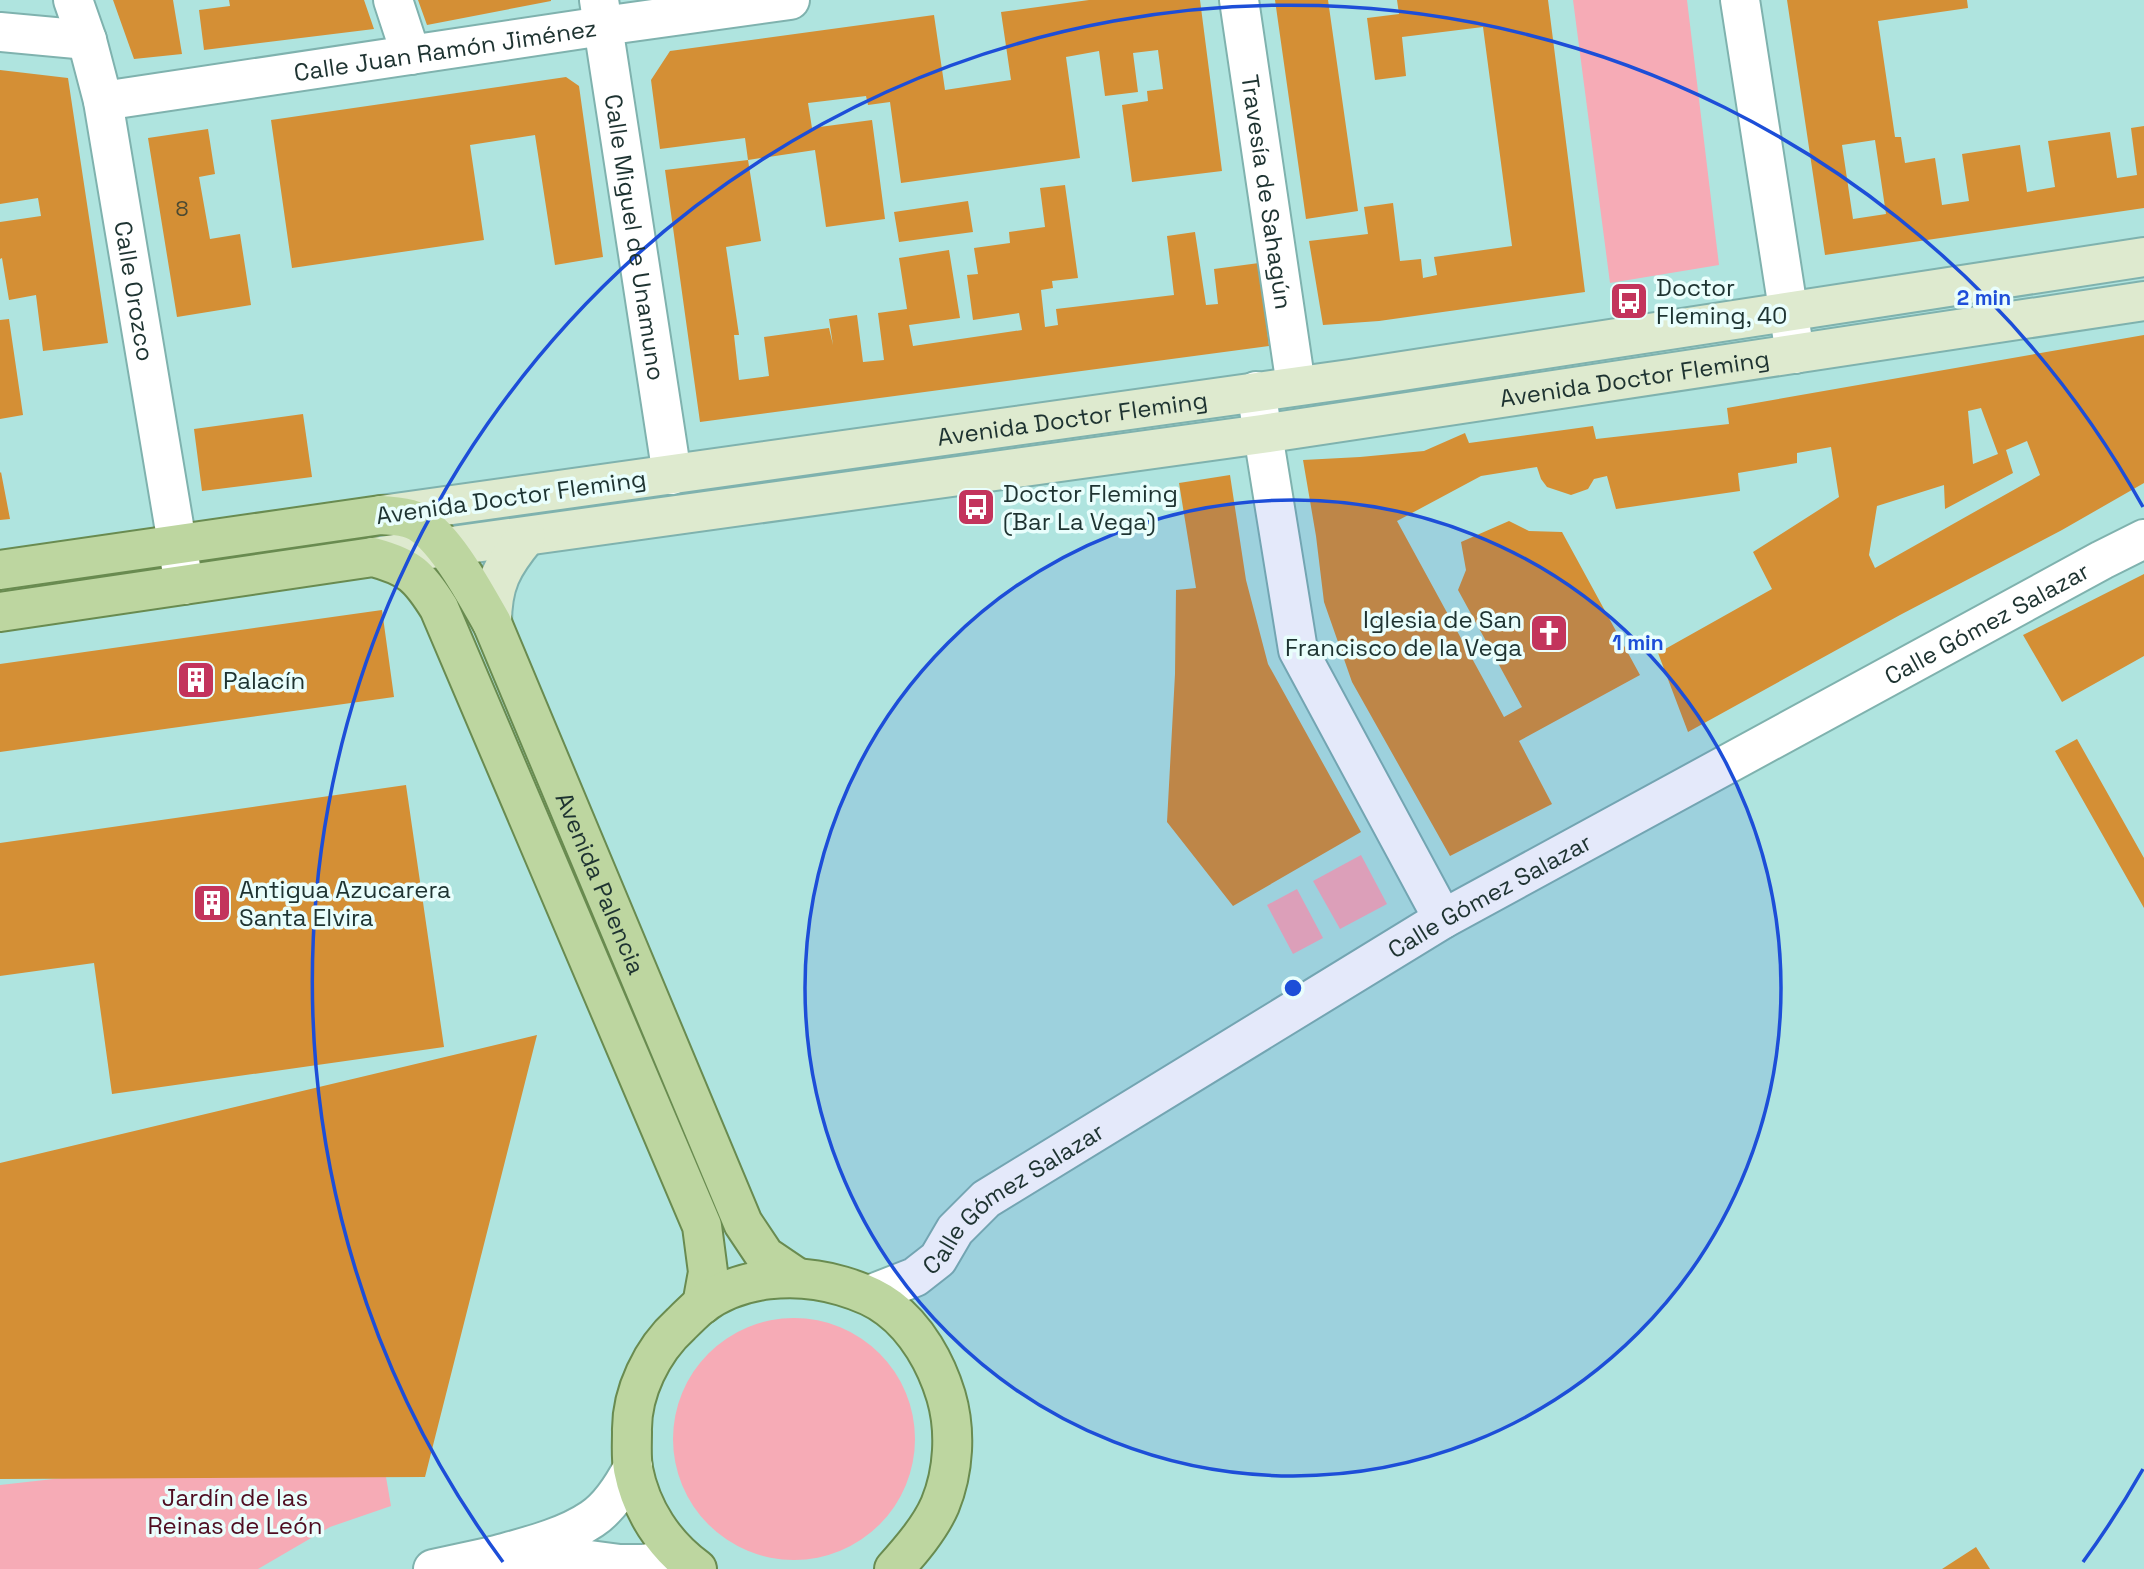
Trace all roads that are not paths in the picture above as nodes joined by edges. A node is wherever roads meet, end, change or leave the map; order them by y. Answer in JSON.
{"nodes":[{"id":1,"x":74,"y":0,"type":"edge"},
{"id":2,"x":393,"y":0,"type":"edge"},
{"id":3,"x":790,"y":0,"type":"edge"},
{"id":4,"x":1239,"y":0,"type":"edge"},
{"id":5,"x":1740,"y":0,"type":"edge"},
{"id":6,"x":601,"y":13,"type":"edge"},
{"id":7,"x":0,"y":33,"type":"edge"},
{"id":8,"x":87,"y":40,"type":"junction"},
{"id":9,"x":411,"y":55,"type":"junction"},
{"id":10,"x":103,"y":101,"type":"junction"},
{"id":11,"x":2144,"y":257,"type":"edge"},
{"id":12,"x":2144,"y":300,"type":"edge"},
{"id":13,"x":1788,"y":310,"type":"junction"},
{"id":14,"x":1795,"y":354,"type":"junction"},
{"id":15,"x":1296,"y":386,"type":"junction"},
{"id":16,"x":1256,"y":391,"type":"junction"},
{"id":17,"x":1262,"y":433,"type":"junction"},
{"id":18,"x":671,"y":475,"type":"junction"},
{"id":19,"x":381,"y":515,"type":"junction"},
{"id":20,"x":526,"y":537,"type":"junction"},
{"id":21,"x":2144,"y":539,"type":"edge"},
{"id":22,"x":177,"y":545,"type":"junction"},
{"id":23,"x":443,"y":548,"type":"junction"},
{"id":24,"x":373,"y":558,"type":"junction"},
{"id":25,"x":0,"y":570,"type":"edge"},
{"id":26,"x":184,"y":585,"type":"junction"},
{"id":27,"x":0,"y":612,"type":"edge"},
{"id":28,"x":492,"y":623,"type":"junction"},
{"id":29,"x":1443,"y":919,"type":"junction"},
{"id":30,"x":796,"y":1278,"type":"junction"},
{"id":31,"x":869,"y":1295,"type":"junction"},
{"id":32,"x":702,"y":1305,"type":"junction"},
{"id":33,"x":633,"y":1467,"type":"junction"},
{"id":34,"x":493,"y":1556,"type":"junction"},
{"id":35,"x":689,"y":1563,"type":"edge"},
{"id":36,"x":433,"y":1569,"type":"edge"},
{"id":37,"x":894,"y":1569,"type":"edge"}],
"edges":[{"from":1,"to":8,"type":"street","name":"Calle Orozco"},
{"from":2,"to":9,"type":"street"},
{"from":3,"to":6,"type":"street","name":"Calle Juan Ramón Jiménez"},
{"from":4,"to":15,"type":"street","name":"Travesía de Sahagún"},
{"from":5,"to":13,"type":"street"},
{"from":6,"to":9,"type":"street","name":"Calle Juan Ramón Jiménez"},
{"from":6,"to":18,"type":"street","name":"Calle Miguel de Unamuno"},
{"from":7,"to":8,"type":"street"},
{"from":8,"to":10,"type":"street","name":"Calle Orozco"},
{"from":9,"to":10,"type":"street","name":"Calle Juan Ramón Jiménez"},
{"from":10,"to":22,"type":"street","name":"Calle Orozco"},
{"from":11,"to":13,"type":"main road","name":"Avenida Doctor Fleming"},
{"from":12,"to":14,"type":"main road","name":"Avenida Doctor Fleming"},
{"from":13,"to":14,"type":"street"},
{"from":13,"to":15,"type":"main road","name":"Avenida Doctor Fleming"},
{"from":14,"to":17,"type":"main road","name":"Avenida Doctor Fleming"},
{"from":15,"to":16,"type":"main road","name":"Avenida Doctor Fleming"},
{"from":16,"to":17,"type":"street"},
{"from":16,"to":18,"type":"main road","name":"Avenida Doctor Fleming"},
{"from":17,"to":20,"type":"main road","name":"Avenida Doctor Fleming"},
{"from":17,"to":29,"type":"street"},
{"from":18,"to":19,"type":"main road","name":"Avenida Doctor Fleming"},
{"from":19,"to":22,"type":"main road","name":"Avenida Doctor Fleming"},
{"from":19,"to":23,"type":"main road","name":"Avenida Palencia"},
{"from":20,"to":23,"type":"main road","name":"Avenida Doctor Fleming"},
{"from":20,"to":28,"type":"main road"},
{"from":21,"to":29,"type":"street","name":"Calle Gómez Salazar"},
{"from":22,"to":25,"type":"main road","name":"Avenida Doctor Fleming"},
{"from":22,"to":26,"type":"street","name":"Calle Orozco"},
{"from":23,"to":24,"type":"main road","name":"Avenida Doctor Fleming"},
{"from":23,"to":28,"type":"main road","name":"Avenida Palencia"},
{"from":24,"to":26,"type":"main road","name":"Avenida Doctor Fleming"},
{"from":24,"to":32,"type":"main road","name":"Avenida Palencia"},
{"from":26,"to":27,"type":"main road","name":"Avenida Doctor Fleming"},
{"from":28,"to":30,"type":"main road","name":"Avenida Palencia"},
{"from":29,"to":31,"type":"street","name":"Calle Gómez Salazar"},
{"from":30,"to":31,"type":"main road"},
{"from":30,"to":32,"type":"main road"},
{"from":31,"to":37,"type":"main road"},
{"from":32,"to":33,"type":"main road"},
{"from":33,"to":34,"type":"street"},
{"from":33,"to":35,"type":"main road"},
{"from":34,"to":35,"type":"street"},
{"from":34,"to":36,"type":"street"}]}
